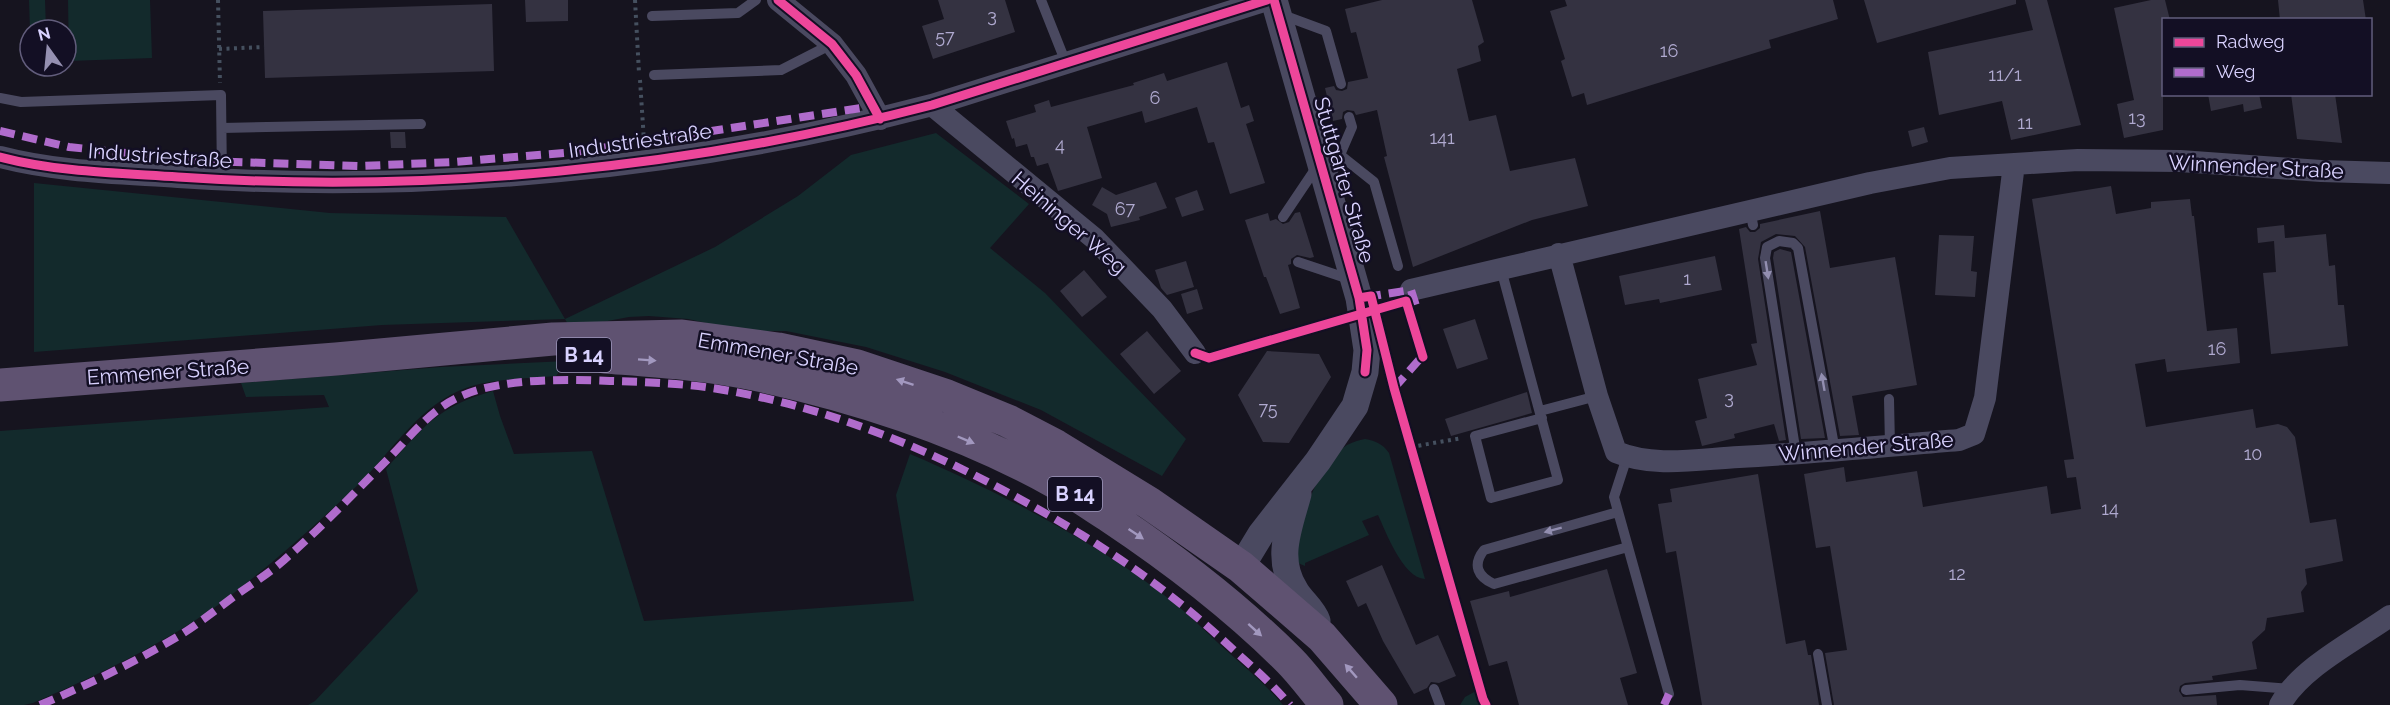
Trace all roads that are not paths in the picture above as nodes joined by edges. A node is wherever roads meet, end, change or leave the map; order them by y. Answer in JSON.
{"nodes":[{"id":1,"x":756,"y":0,"type":"edge"},
{"id":2,"x":778,"y":0,"type":"edge"},
{"id":3,"x":1041,"y":0,"type":"edge"},
{"id":4,"x":1272,"y":4,"type":"edge"},
{"id":5,"x":652,"y":16,"type":"dead end"},
{"id":6,"x":832,"y":44,"type":"junction"},
{"id":7,"x":1066,"y":63,"type":"junction"},
{"id":8,"x":654,"y":75,"type":"dead end"},
{"id":9,"x":1341,"y":84,"type":"dead end"},
{"id":10,"x":0,"y":98,"type":"edge"},
{"id":11,"x":932,"y":105,"type":"junction"},
{"id":12,"x":1349,"y":117,"type":"dead end"},
{"id":13,"x":880,"y":118,"type":"junction"},
{"id":14,"x":421,"y":124,"type":"dead end"},
{"id":15,"x":222,"y":129,"type":"junction"},
{"id":16,"x":0,"y":157,"type":"edge"},
{"id":17,"x":2014,"y":164,"type":"junction"},
{"id":18,"x":1329,"y":168,"type":"junction"},
{"id":19,"x":2390,"y":173,"type":"edge"},
{"id":20,"x":222,"y":180,"type":"junction"},
{"id":21,"x":1283,"y":217,"type":"dead end"},
{"id":22,"x":1559,"y":254,"type":"junction"},
{"id":23,"x":1298,"y":262,"type":"dead end"},
{"id":24,"x":1398,"y":266,"type":"dead end"},
{"id":25,"x":1501,"y":269,"type":"junction"},
{"id":26,"x":1354,"y":281,"type":"junction"},
{"id":27,"x":1412,"y":290,"type":"dead end"},
{"id":28,"x":1195,"y":352,"type":"dead end"},
{"id":29,"x":336,"y":359,"type":"junction"},
{"id":30,"x":0,"y":385,"type":"edge"},
{"id":31,"x":1597,"y":396,"type":"junction"},
{"id":32,"x":1889,"y":399,"type":"dead end"},
{"id":33,"x":1541,"y":414,"type":"junction"},
{"id":34,"x":1890,"y":446,"type":"junction"},
{"id":35,"x":1835,"y":451,"type":"junction"},
{"id":36,"x":1796,"y":454,"type":"junction"},
{"id":37,"x":1627,"y":457,"type":"junction"},
{"id":38,"x":1301,"y":483,"type":"junction"},
{"id":39,"x":1618,"y":512,"type":"junction"},
{"id":40,"x":1285,"y":538,"type":"junction"},
{"id":41,"x":1628,"y":547,"type":"junction"},
{"id":42,"x":1241,"y":567,"type":"junction"},
{"id":43,"x":1221,"y":599,"type":"junction"},
{"id":44,"x":2390,"y":616,"type":"edge"},
{"id":45,"x":1322,"y":637,"type":"junction"},
{"id":46,"x":1818,"y":654,"type":"dead end"},
{"id":47,"x":1434,"y":689,"type":"dead end"},
{"id":48,"x":2186,"y":690,"type":"dead end"},
{"id":49,"x":1669,"y":694,"type":"dead end"},
{"id":50,"x":2285,"y":697,"type":"edge"},
{"id":51,"x":1327,"y":705,"type":"edge"},
{"id":52,"x":1381,"y":705,"type":"edge"},
{"id":53,"x":1440,"y":705,"type":"edge"},
{"id":54,"x":1827,"y":705,"type":"edge"}],
"edges":[{"from":1,"to":5,"type":"lane"},
{"from":2,"to":6,"type":"street"},
{"from":3,"to":7,"type":"lane"},
{"from":4,"to":7,"type":"street","name":"Industriestraße"},
{"from":4,"to":9,"type":"lane"},
{"from":4,"to":18,"type":"street","name":"Stuttgarter Straße"},
{"from":6,"to":8,"type":"lane"},
{"from":6,"to":13,"type":"street"},
{"from":7,"to":11,"type":"street","name":"Industriestraße"},
{"from":10,"to":15,"type":"lane"},
{"from":11,"to":13,"type":"street","name":"Industriestraße"},
{"from":11,"to":28,"type":"street","name":"Heininger Weg"},
{"from":12,"to":18,"type":"lane"},
{"from":13,"to":20,"type":"street","name":"Industriestraße"},
{"from":14,"to":15,"type":"lane"},
{"from":15,"to":20,"type":"lane"},
{"from":16,"to":20,"type":"street","name":"Industriestraße"},
{"from":17,"to":19,"type":"street","name":"Winnender Straße"},
{"from":17,"to":22,"type":"street","name":"Winnender Straße"},
{"from":17,"to":34,"type":"street","name":"Winnender Straße"},
{"from":18,"to":21,"type":"lane"},
{"from":18,"to":24,"type":"lane"},
{"from":18,"to":26,"type":"street","name":"Stuttgarter Straße"},
{"from":22,"to":25,"type":"street","name":"Winnender Straße"},
{"from":22,"to":31,"type":"street"},
{"from":23,"to":26,"type":"lane"},
{"from":25,"to":27,"type":"street","name":"Winnender Straße"},
{"from":25,"to":33,"type":"lane"},
{"from":26,"to":38,"type":"street","name":"Stuttgarter Straße"},
{"from":29,"to":30,"type":"main road","name":"Emmener Straße","number":"B 14"},
{"from":42,"to":29,"type":"main road","name":"Emmener Straße","number":"B 14","one_way":true},
{"from":29,"to":43,"type":"main road","name":"Emmener Straße","number":"B 14","one_way":true},
{"from":31,"to":33,"type":"lane"},
{"from":31,"to":37,"type":"street"},
{"from":32,"to":34,"type":"lane"},
{"from":33,"to":33,"type":"lane"},
{"from":34,"to":35,"type":"street","name":"Winnender Straße"},
{"from":35,"to":36,"type":"street","name":"Winnender Straße"},
{"from":35,"to":36,"type":"lane","one_way":true},
{"from":36,"to":37,"type":"street","name":"Winnender Straße"},
{"from":37,"to":39,"type":"lane"},
{"from":38,"to":40,"type":"street"},
{"from":38,"to":42,"type":"street","name":"Stuttgarter Straße"},
{"from":39,"to":41,"type":"lane"},
{"from":39,"to":41,"type":"lane","one_way":true},
{"from":40,"to":42,"type":"street"},
{"from":40,"to":45,"type":"street"},
{"from":41,"to":49,"type":"lane"},
{"from":42,"to":43,"type":"main road"},
{"from":42,"to":45,"type":"main road","number":"B 14"},
{"from":43,"to":51,"type":"main road","number":"B 14","one_way":true},
{"from":44,"to":50,"type":"street"},
{"from":52,"to":45,"type":"main road","number":"B 14","one_way":true},
{"from":46,"to":54,"type":"lane"},
{"from":47,"to":53,"type":"lane"},
{"from":48,"to":50,"type":"lane"}]}
